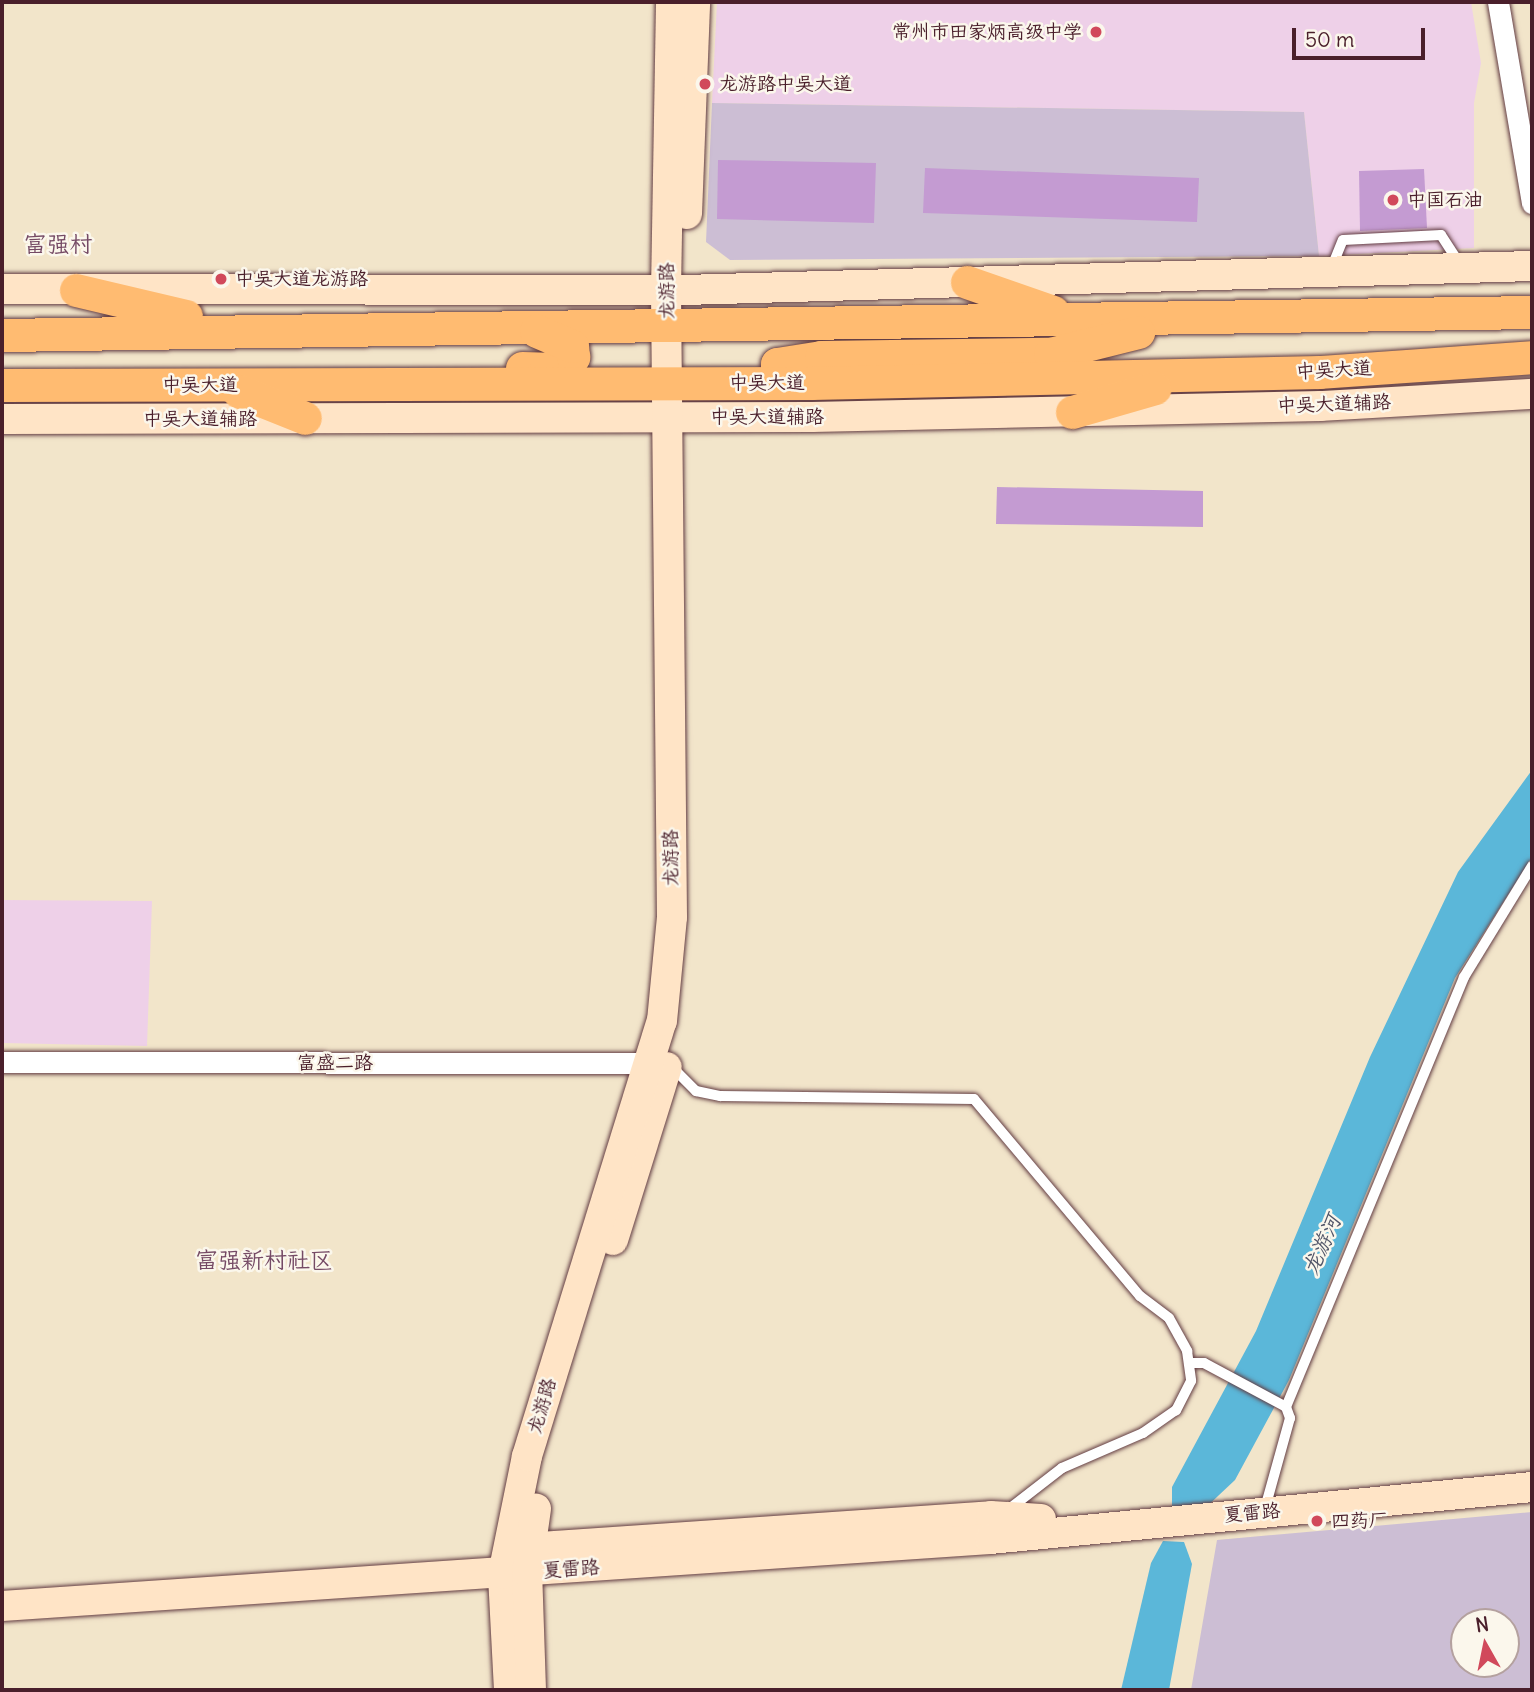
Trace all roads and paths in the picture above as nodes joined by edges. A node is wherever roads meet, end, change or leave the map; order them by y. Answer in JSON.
{"nodes":[{"id":1,"x":671,"y":2,"type":"edge"},
{"id":2,"x":695,"y":2,"type":"edge"},
{"id":3,"x":1498,"y":2,"type":"edge"},
{"id":4,"x":1532,"y":203,"type":"edge"},
{"id":5,"x":1532,"y":266,"type":"edge"},
{"id":6,"x":967,"y":282,"type":"junction"},
{"id":7,"x":2,"y":289,"type":"edge"},
{"id":8,"x":76,"y":290,"type":"junction"},
{"id":9,"x":675,"y":290,"type":"junction"},
{"id":10,"x":1195,"y":318,"type":"junction"},
{"id":11,"x":1529,"y":318,"type":"edge"},
{"id":12,"x":1075,"y":320,"type":"junction"},
{"id":13,"x":676,"y":326,"type":"junction"},
{"id":14,"x":528,"y":328,"type":"junction"},
{"id":15,"x":232,"y":331,"type":"junction"},
{"id":16,"x":285,"y":331,"type":"junction"},
{"id":17,"x":2,"y":335,"type":"edge"},
{"id":18,"x":2,"y":352,"type":"edge"},
{"id":19,"x":1532,"y":357,"type":"edge"},
{"id":20,"x":1200,"y":374,"type":"junction"},
{"id":21,"x":677,"y":383,"type":"junction"},
{"id":22,"x":811,"y":383,"type":"junction"},
{"id":23,"x":223,"y":384,"type":"junction"},
{"id":24,"x":2,"y":385,"type":"edge"},
{"id":25,"x":188,"y":385,"type":"junction"},
{"id":26,"x":1532,"y":394,"type":"edge"},
{"id":27,"x":1072,"y":411,"type":"junction"},
{"id":28,"x":305,"y":418,"type":"junction"},
{"id":29,"x":678,"y":418,"type":"junction"},
{"id":30,"x":2,"y":419,"type":"edge"},
{"id":31,"x":1532,"y":866,"type":"edge"},
{"id":32,"x":2,"y":1062,"type":"edge"},
{"id":33,"x":658,"y":1063,"type":"junction"},
{"id":34,"x":1189,"y":1363,"type":"junction"},
{"id":35,"x":1286,"y":1407,"type":"junction"},
{"id":36,"x":1532,"y":1487,"type":"edge"},
{"id":37,"x":1264,"y":1511,"type":"junction"},
{"id":38,"x":1000,"y":1517,"type":"junction"},
{"id":39,"x":1139,"y":1522,"type":"junction"},
{"id":40,"x":517,"y":1561,"type":"junction"},
{"id":41,"x":2,"y":1588,"type":"edge"},
{"id":42,"x":2,"y":1606,"type":"edge"},
{"id":43,"x":509,"y":1690,"type":"edge"},
{"id":44,"x":531,"y":1690,"type":"edge"}],
"edges":[{"from":1,"to":9,"type":"main road","name":"龙游路"},
{"from":2,"to":9,"type":"main road","name":"龙游路"},
{"from":3,"to":4,"type":"street"},
{"from":5,"to":6,"type":"main road"},
{"from":6,"to":9,"type":"main road"},
{"from":6,"to":12,"type":"main road"},
{"from":7,"to":8,"type":"main road"},
{"from":8,"to":9,"type":"main road"},
{"from":8,"to":16,"type":"main road"},
{"from":9,"to":13,"type":"main road","name":"龙游路"},
{"from":10,"to":11,"type":"main road"},
{"from":10,"to":12,"type":"main road"},
{"from":10,"to":22,"type":"main road"},
{"from":11,"to":20,"type":"main road"},
{"from":12,"to":13,"type":"main road"},
{"from":13,"to":14,"type":"main road"},
{"from":13,"to":21,"type":"main road","name":"龙游路"},
{"from":14,"to":16,"type":"main road"},
{"from":14,"to":25,"type":"main road"},
{"from":15,"to":16,"type":"main road"},
{"from":15,"to":17,"type":"main road"},
{"from":15,"to":18,"type":"main road"},
{"from":19,"to":20,"type":"main road","name":"中吴大道"},
{"from":20,"to":22,"type":"main road","name":"中吴大道"},
{"from":20,"to":27,"type":"main road"},
{"from":21,"to":22,"type":"main road","name":"中吴大道"},
{"from":21,"to":23,"type":"main road","name":"中吴大道"},
{"from":21,"to":29,"type":"main road","name":"龙游路"},
{"from":23,"to":25,"type":"main road","name":"中吴大道"},
{"from":23,"to":28,"type":"main road"},
{"from":24,"to":25,"type":"main road","name":"中吴大道"},
{"from":26,"to":27,"type":"main road","name":"中吴大道辅路"},
{"from":27,"to":29,"type":"main road","name":"中吴大道辅路"},
{"from":28,"to":29,"type":"main road","name":"中吴大道辅路"},
{"from":28,"to":30,"type":"main road","name":"中吴大道辅路"},
{"from":29,"to":33,"type":"main road","name":"龙游路"},
{"from":31,"to":35,"type":"lane"},
{"from":32,"to":33,"type":"street","name":"富盛二路"},
{"from":33,"to":34,"type":"lane"},
{"from":33,"to":40,"type":"main road","name":"龙游路"},
{"from":34,"to":35,"type":"lane"},
{"from":34,"to":38,"type":"lane"},
{"from":35,"to":37,"type":"lane"},
{"from":36,"to":37,"type":"main road","name":"夏雷路"},
{"from":37,"to":39,"type":"main road","name":"夏雷路"},
{"from":38,"to":39,"type":"main road","name":"夏雷路"},
{"from":38,"to":40,"type":"main road","name":"夏雷路"},
{"from":39,"to":40,"type":"main road","name":"夏雷路"},
{"from":40,"to":41,"type":"main road","name":"夏雷路"},
{"from":40,"to":42,"type":"main road","name":"夏雷路"},
{"from":40,"to":43,"type":"main road","name":"龙游路"},
{"from":40,"to":44,"type":"main road","name":"龙游路"}]}
